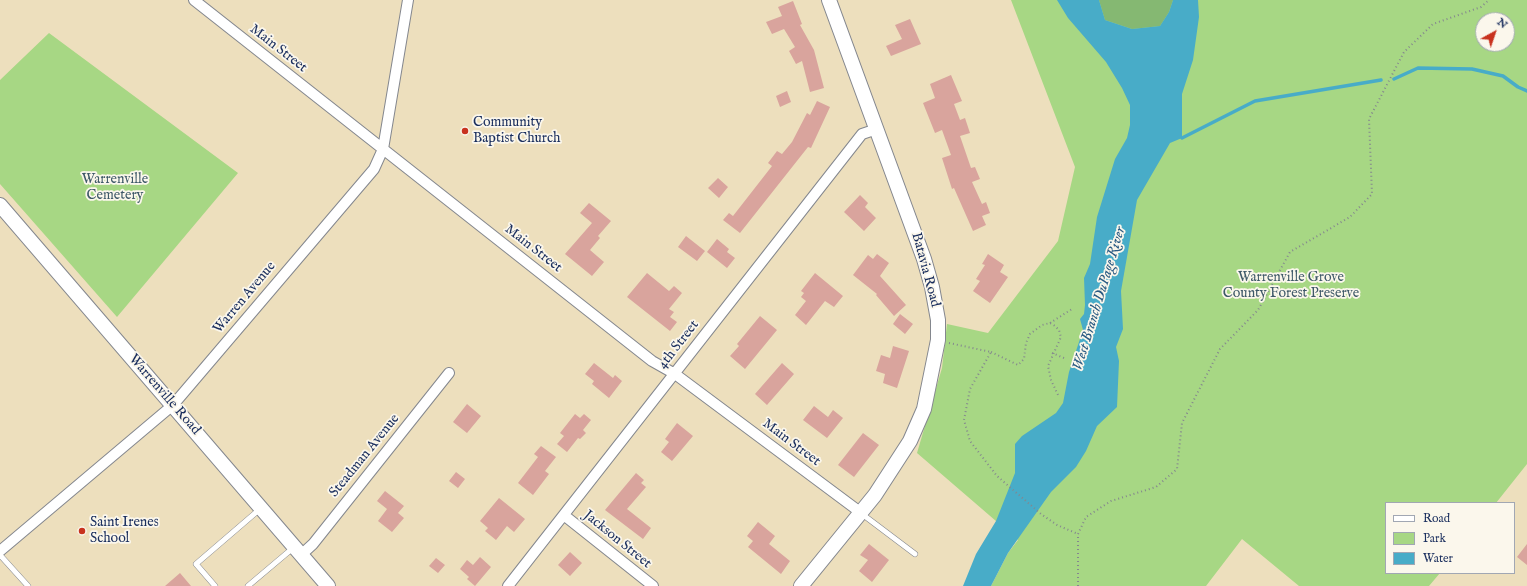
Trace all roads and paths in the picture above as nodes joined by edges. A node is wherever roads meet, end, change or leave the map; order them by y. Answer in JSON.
{"nodes":[{"id":1,"x":194,"y":0,"type":"edge"},
{"id":2,"x":408,"y":0,"type":"edge"},
{"id":3,"x":829,"y":0,"type":"edge"},
{"id":4,"x":1490,"y":0,"type":"edge"},
{"id":5,"x":877,"y":129,"type":"junction"},
{"id":6,"x":383,"y":149,"type":"junction"},
{"id":7,"x":0,"y":205,"type":"edge"},
{"id":8,"x":1072,"y":309,"type":"dead end"},
{"id":9,"x":1050,"y":323,"type":"junction"},
{"id":10,"x":938,"y":340,"type":"junction"},
{"id":11,"x":991,"y":352,"type":"junction"},
{"id":12,"x":1052,"y":353,"type":"junction"},
{"id":13,"x":1064,"y":358,"type":"dead end"},
{"id":14,"x":450,"y":373,"type":"dead end"},
{"id":15,"x":675,"y":374,"type":"junction"},
{"id":16,"x":1058,"y":395,"type":"dead end"},
{"id":17,"x":173,"y":405,"type":"junction"},
{"id":18,"x":261,"y":508,"type":"junction"},
{"id":19,"x":860,"y":512,"type":"junction"},
{"id":20,"x":565,"y":516,"type":"junction"},
{"id":21,"x":1078,"y":534,"type":"junction"},
{"id":22,"x":0,"y":551,"type":"edge"},
{"id":23,"x":298,"y":551,"type":"junction"},
{"id":24,"x":915,"y":554,"type":"dead end"},
{"id":25,"x":0,"y":555,"type":"edge"},
{"id":26,"x":322,"y":584,"type":"edge"},
{"id":27,"x":28,"y":586,"type":"edge"},
{"id":28,"x":215,"y":586,"type":"edge"},
{"id":29,"x":248,"y":586,"type":"edge"},
{"id":30,"x":508,"y":586,"type":"edge"},
{"id":31,"x":653,"y":586,"type":"edge"},
{"id":32,"x":801,"y":586,"type":"edge"},
{"id":33,"x":1078,"y":586,"type":"edge"}],
"edges":[{"from":1,"to":6,"type":"street","name":"Main Street"},
{"from":2,"to":6,"type":"street","name":"Warren Avenue"},
{"from":3,"to":5,"type":"main road","name":"Batavia Road"},
{"from":4,"to":21,"type":"path"},
{"from":5,"to":10,"type":"main road","name":"Batavia Road"},
{"from":5,"to":15,"type":"street","name":"4th Street"},
{"from":6,"to":15,"type":"street","name":"Main Street"},
{"from":6,"to":17,"type":"street","name":"Warren Avenue"},
{"from":7,"to":17,"type":"main road","name":"Warrenville Road"},
{"from":8,"to":9,"type":"path"},
{"from":9,"to":11,"type":"path"},
{"from":9,"to":12,"type":"path"},
{"from":10,"to":11,"type":"path"},
{"from":10,"to":19,"type":"main road","name":"Batavia Road"},
{"from":11,"to":21,"type":"path"},
{"from":12,"to":13,"type":"path"},
{"from":12,"to":16,"type":"path"},
{"from":14,"to":23,"type":"street","name":"Steadman Avenue"},
{"from":15,"to":19,"type":"street","name":"Main Street"},
{"from":15,"to":20,"type":"street","name":"4th Street"},
{"from":17,"to":18,"type":"main road","name":"Warrenville Road"},
{"from":17,"to":22,"type":"street","name":"Warren Avenue"},
{"from":18,"to":23,"type":"main road","name":"Warrenville Road"},
{"from":18,"to":28,"type":"lane"},
{"from":19,"to":24,"type":"lane"},
{"from":19,"to":32,"type":"main road","name":"Batavia Road"},
{"from":20,"to":30,"type":"street","name":"4th Street"},
{"from":20,"to":31,"type":"street","name":"Jackson Street"},
{"from":21,"to":33,"type":"path"},
{"from":23,"to":26,"type":"main road","name":"Warrenville Road"},
{"from":23,"to":29,"type":"lane"},
{"from":25,"to":27,"type":"lane"}]}
